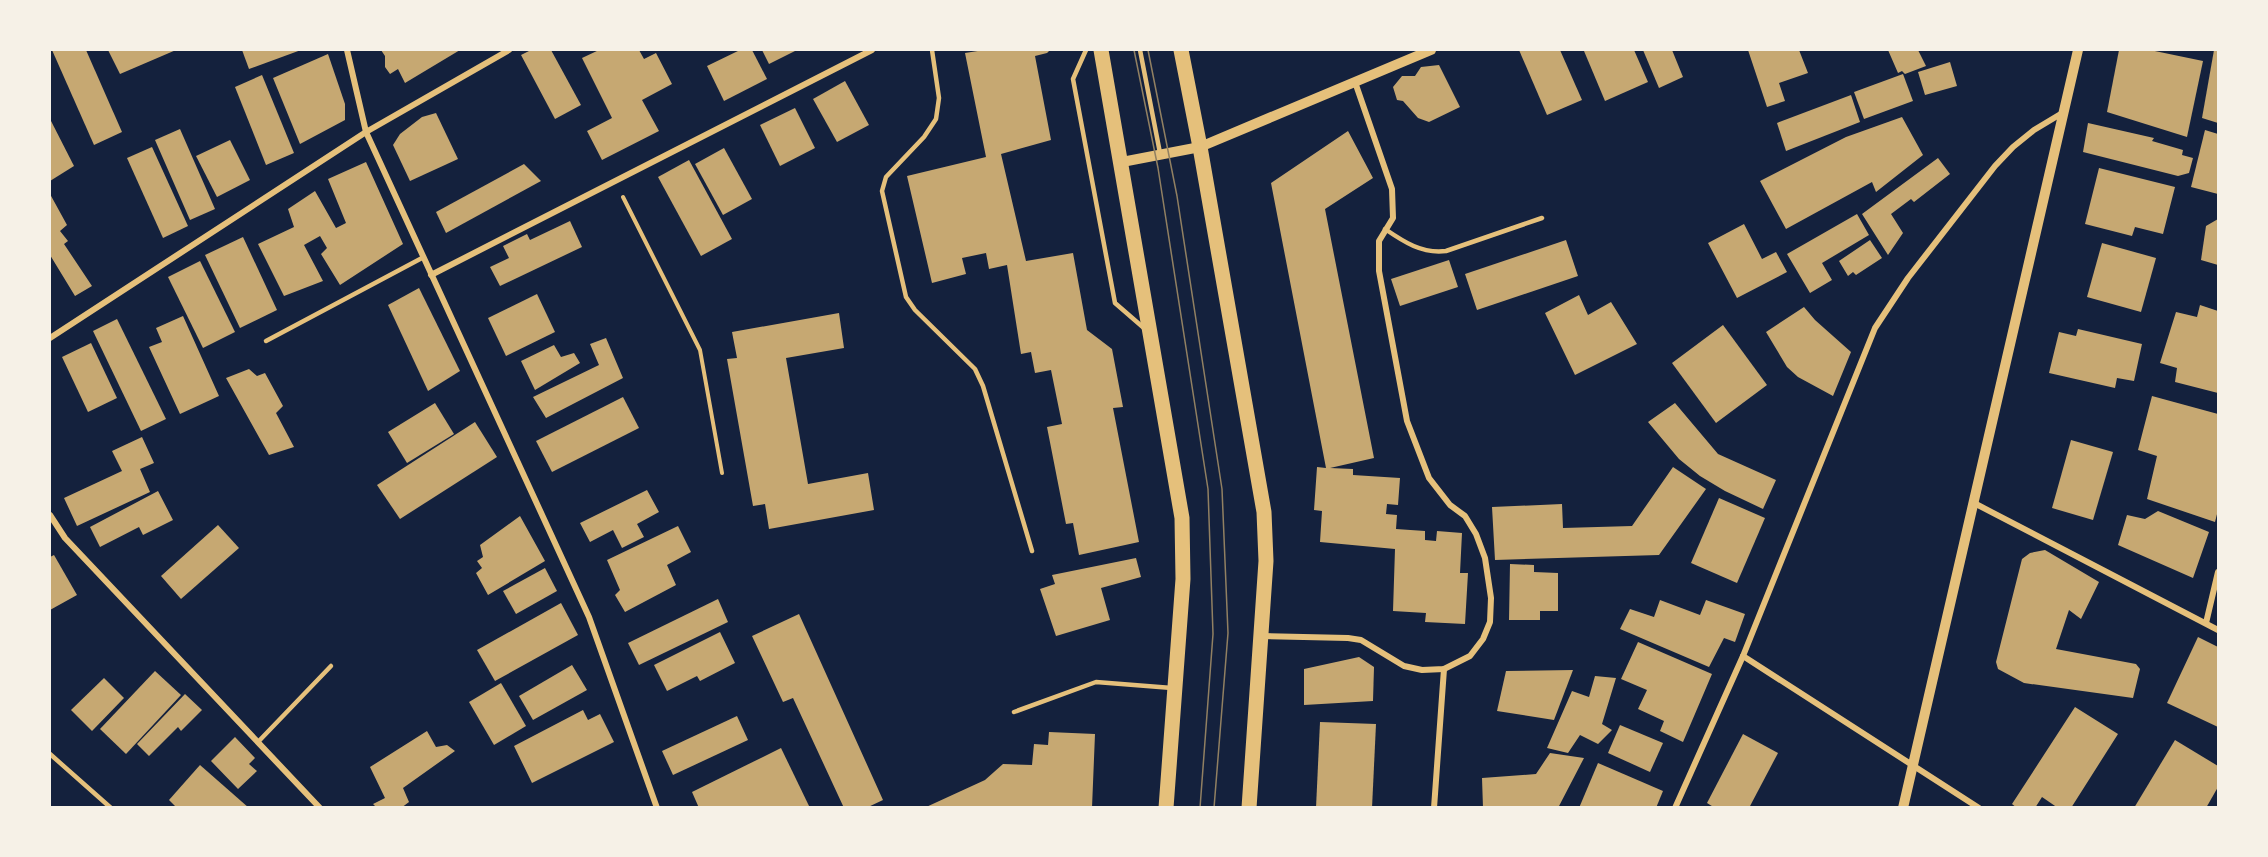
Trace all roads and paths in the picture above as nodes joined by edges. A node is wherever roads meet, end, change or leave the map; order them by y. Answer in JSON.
{"nodes":[{"id":1,"x":347,"y":50,"type":"edge"},
{"id":2,"x":509,"y":50,"type":"edge"},
{"id":3,"x":872,"y":50,"type":"edge"},
{"id":4,"x":932,"y":50,"type":"edge"},
{"id":5,"x":1086,"y":50,"type":"edge"},
{"id":6,"x":1101,"y":50,"type":"edge"},
{"id":7,"x":1140,"y":50,"type":"edge"},
{"id":8,"x":1181,"y":50,"type":"edge"},
{"id":9,"x":1431,"y":50,"type":"edge"},
{"id":10,"x":2079,"y":50,"type":"edge"},
{"id":11,"x":1355,"y":82,"type":"junction"},
{"id":12,"x":2064,"y":112,"type":"junction"},
{"id":13,"x":366,"y":132,"type":"junction"},
{"id":14,"x":1200,"y":147,"type":"junction"},
{"id":15,"x":1161,"y":155,"type":"junction"},
{"id":16,"x":1122,"y":162,"type":"junction"},
{"id":17,"x":615,"y":181,"type":"junction"},
{"id":18,"x":1542,"y":218,"type":"dead end"},
{"id":19,"x":1385,"y":230,"type":"junction"},
{"id":20,"x":422,"y":258,"type":"junction"},
{"id":21,"x":431,"y":275,"type":"junction"},
{"id":22,"x":1150,"y":333,"type":"junction"},
{"id":23,"x":50,"y":338,"type":"edge"},
{"id":24,"x":266,"y":341,"type":"dead end"},
{"id":25,"x":722,"y":473,"type":"dead end"},
{"id":26,"x":1974,"y":503,"type":"junction"},
{"id":27,"x":50,"y":515,"type":"edge"},
{"id":28,"x":1032,"y":551,"type":"dead end"},
{"id":29,"x":2218,"y":572,"type":"edge"},
{"id":30,"x":2206,"y":623,"type":"junction"},
{"id":31,"x":2218,"y":630,"type":"edge"},
{"id":32,"x":1262,"y":636,"type":"junction"},
{"id":33,"x":1743,"y":656,"type":"junction"},
{"id":34,"x":331,"y":666,"type":"dead end"},
{"id":35,"x":1444,"y":669,"type":"junction"},
{"id":36,"x":1175,"y":688,"type":"junction"},
{"id":37,"x":1014,"y":712,"type":"dead end"},
{"id":38,"x":258,"y":742,"type":"junction"},
{"id":39,"x":50,"y":754,"type":"edge"},
{"id":40,"x":1913,"y":767,"type":"junction"},
{"id":41,"x":111,"y":807,"type":"edge"},
{"id":42,"x":320,"y":807,"type":"edge"},
{"id":43,"x":657,"y":807,"type":"edge"},
{"id":44,"x":1166,"y":807,"type":"edge"},
{"id":45,"x":1249,"y":807,"type":"edge"},
{"id":46,"x":1434,"y":807,"type":"edge"},
{"id":47,"x":1675,"y":807,"type":"edge"},
{"id":48,"x":1903,"y":807,"type":"edge"},
{"id":49,"x":1978,"y":807,"type":"edge"}],
"edges":[{"from":1,"to":13,"type":"street"},
{"from":2,"to":13,"type":"street"},
{"from":3,"to":17,"type":"street"},
{"from":4,"to":28,"type":"lane"},
{"from":5,"to":22,"type":"lane"},
{"from":6,"to":16,"type":"main road"},
{"from":7,"to":15,"type":"lane"},
{"from":8,"to":14,"type":"main road"},
{"from":9,"to":11,"type":"street"},
{"from":10,"to":12,"type":"street"},
{"from":11,"to":14,"type":"street"},
{"from":11,"to":19,"type":"street"},
{"from":12,"to":26,"type":"street"},
{"from":12,"to":33,"type":"street"},
{"from":13,"to":20,"type":"street"},
{"from":13,"to":23,"type":"street"},
{"from":14,"to":15,"type":"street"},
{"from":14,"to":32,"type":"main road"},
{"from":15,"to":16,"type":"street"},
{"from":16,"to":22,"type":"main road"},
{"from":17,"to":21,"type":"street"},
{"from":17,"to":25,"type":"path"},
{"from":18,"to":19,"type":"lane"},
{"from":19,"to":35,"type":"street"},
{"from":20,"to":21,"type":"street"},
{"from":20,"to":24,"type":"lane"},
{"from":21,"to":43,"type":"street"},
{"from":22,"to":36,"type":"main road"},
{"from":26,"to":30,"type":"street"},
{"from":26,"to":40,"type":"street"},
{"from":27,"to":38,"type":"street"},
{"from":29,"to":30,"type":"street"},
{"from":30,"to":31,"type":"street"},
{"from":32,"to":35,"type":"street"},
{"from":32,"to":45,"type":"main road"},
{"from":33,"to":40,"type":"street"},
{"from":33,"to":47,"type":"street"},
{"from":34,"to":38,"type":"lane"},
{"from":35,"to":46,"type":"street"},
{"from":36,"to":37,"type":"lane"},
{"from":36,"to":44,"type":"main road"},
{"from":38,"to":42,"type":"street"},
{"from":39,"to":41,"type":"lane"},
{"from":40,"to":48,"type":"street"},
{"from":40,"to":49,"type":"street"}]}
